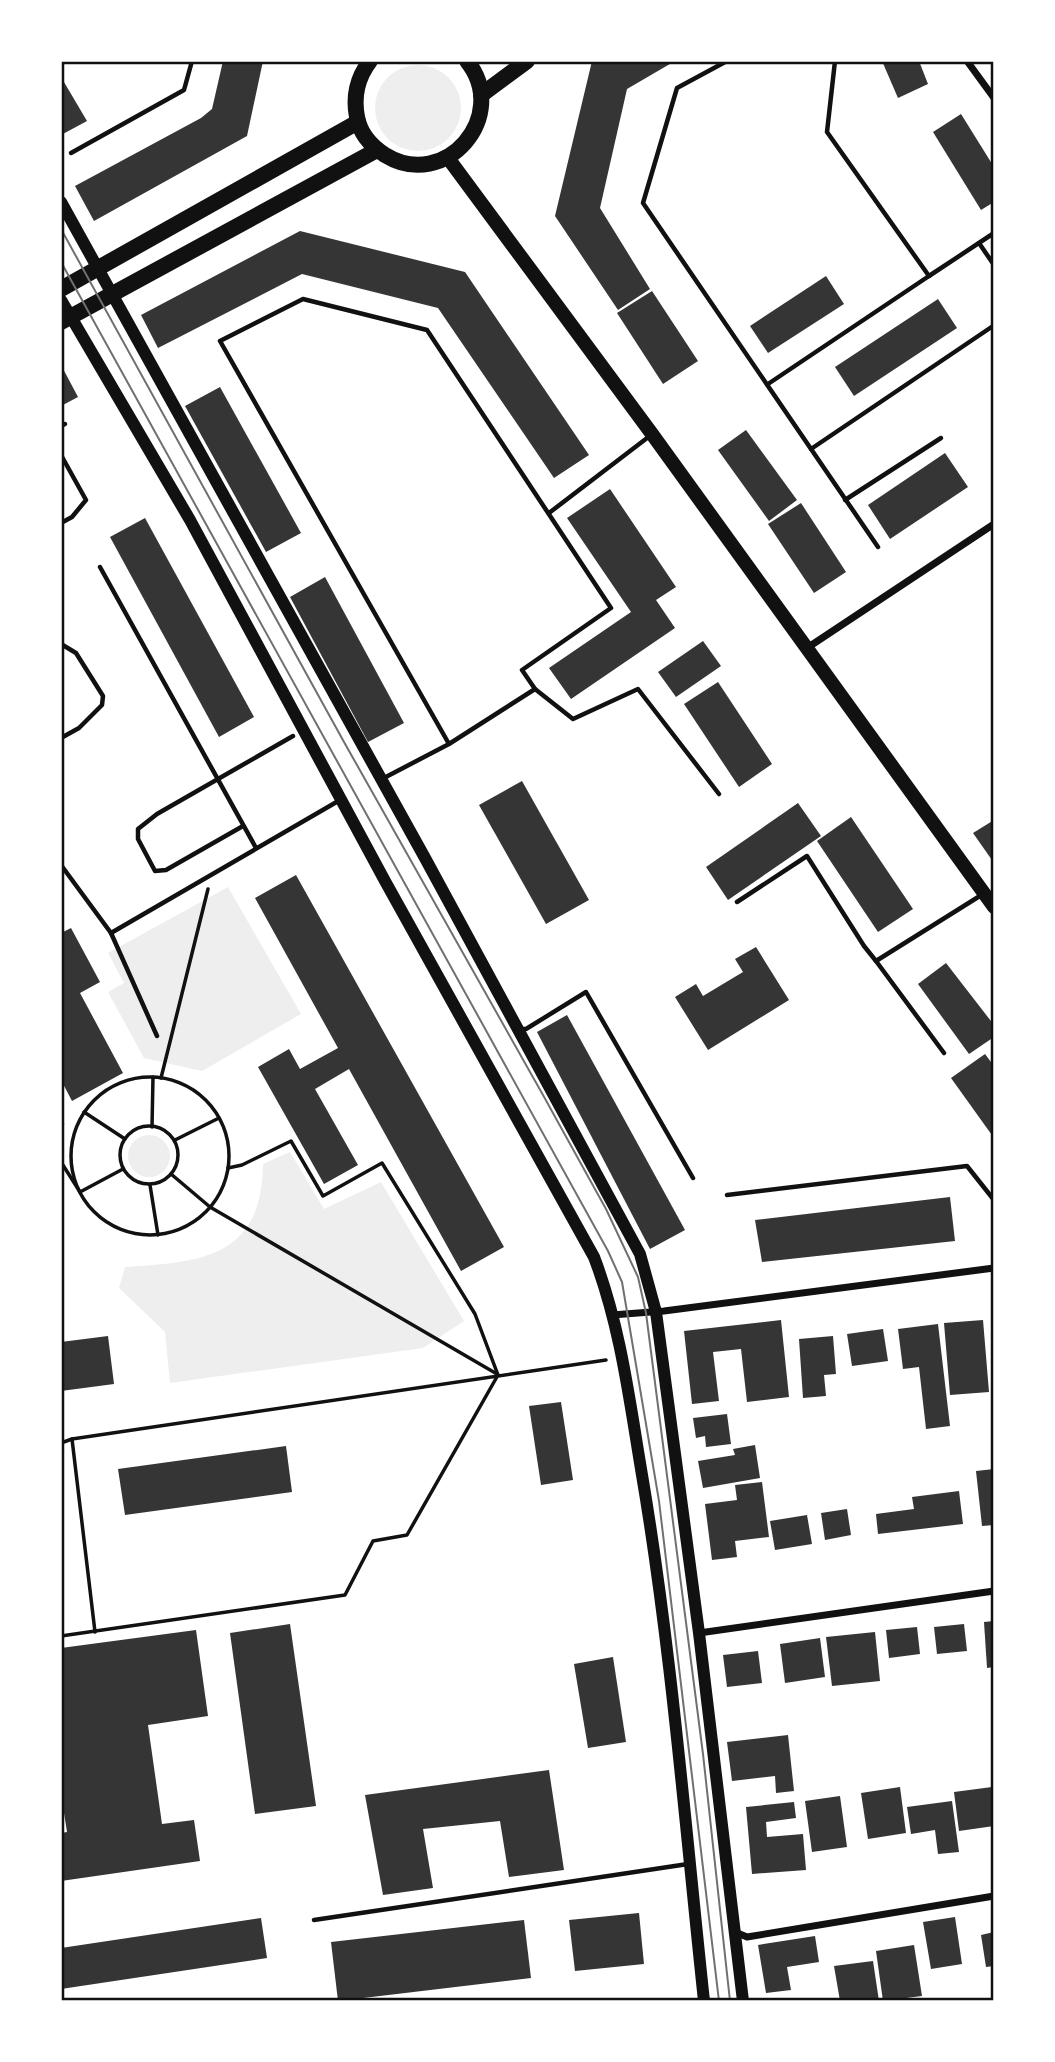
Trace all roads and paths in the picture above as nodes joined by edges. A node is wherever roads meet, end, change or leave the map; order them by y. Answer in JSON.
{"nodes":[{"id":1,"x":192,"y":61,"type":"edge"},
{"id":2,"x":370,"y":61,"type":"edge"},
{"id":3,"x":527,"y":61,"type":"edge"},
{"id":4,"x":727,"y":61,"type":"edge"},
{"id":5,"x":835,"y":61,"type":"edge"},
{"id":6,"x":967,"y":61,"type":"edge"},
{"id":7,"x":470,"y":62,"type":"edge"},
{"id":8,"x":481,"y":96,"type":"junction"},
{"id":9,"x":994,"y":98,"type":"edge"},
{"id":10,"x":358,"y":122,"type":"junction"},
{"id":11,"x":377,"y":150,"type":"junction"},
{"id":12,"x":72,"y":153,"type":"dead end"},
{"id":13,"x":448,"y":158,"type":"junction"},
{"id":14,"x":61,"y":202,"type":"edge"},
{"id":15,"x":994,"y":233,"type":"edge"},
{"id":16,"x":979,"y":243,"type":"junction"},
{"id":17,"x":994,"y":265,"type":"edge"},
{"id":18,"x":98,"y":269,"type":"junction"},
{"id":19,"x":929,"y":276,"type":"junction"},
{"id":20,"x":61,"y":289,"type":"edge"},
{"id":21,"x":113,"y":293,"type":"junction"},
{"id":22,"x":61,"y":300,"type":"edge"},
{"id":23,"x":66,"y":319,"type":"edge"},
{"id":24,"x":993,"y":326,"type":"edge"},
{"id":25,"x":768,"y":384,"type":"junction"},
{"id":26,"x":652,"y":434,"type":"junction"},
{"id":27,"x":941,"y":438,"type":"dead end"},
{"id":28,"x":810,"y":449,"type":"junction"},
{"id":29,"x":61,"y":455,"type":"edge"},
{"id":30,"x":845,"y":500,"type":"junction"},
{"id":31,"x":549,"y":513,"type":"junction"},
{"id":32,"x":61,"y":523,"type":"edge"},
{"id":33,"x":994,"y":524,"type":"edge"},
{"id":34,"x":878,"y":547,"type":"dead end"},
{"id":35,"x":100,"y":567,"type":"dead end"},
{"id":36,"x":61,"y":644,"type":"edge"},
{"id":37,"x":807,"y":648,"type":"junction"},
{"id":38,"x":535,"y":689,"type":"junction"},
{"id":39,"x":293,"y":736,"type":"dead end"},
{"id":40,"x":61,"y":738,"type":"edge"},
{"id":41,"x":449,"y":744,"type":"junction"},
{"id":42,"x":217,"y":779,"type":"junction"},
{"id":43,"x":382,"y":780,"type":"junction"},
{"id":44,"x":719,"y":793,"type":"dead end"},
{"id":45,"x":341,"y":799,"type":"junction"},
{"id":46,"x":243,"y":826,"type":"junction"},
{"id":47,"x":256,"y":848,"type":"junction"},
{"id":48,"x":61,"y":865,"type":"edge"},
{"id":49,"x":208,"y":877,"type":"junction"},
{"id":50,"x":984,"y":894,"type":"junction"},
{"id":51,"x":737,"y":902,"type":"dead end"},
{"id":52,"x":994,"y":907,"type":"edge"},
{"id":53,"x":111,"y":933,"type":"junction"},
{"id":54,"x":876,"y":961,"type":"junction"},
{"id":55,"x":519,"y":1029,"type":"junction"},
{"id":56,"x":158,"y":1036,"type":"dead end"},
{"id":57,"x":944,"y":1053,"type":"dead end"},
{"id":58,"x":153,"y":1077,"type":"junction"},
{"id":59,"x":161,"y":1078,"type":"junction"},
{"id":60,"x":85,"y":1112,"type":"junction"},
{"id":61,"x":219,"y":1118,"type":"junction"},
{"id":62,"x":152,"y":1126,"type":"junction"},
{"id":63,"x":125,"y":1139,"type":"junction"},
{"id":64,"x":175,"y":1140,"type":"junction"},
{"id":65,"x":61,"y":1162,"type":"edge"},
{"id":66,"x":228,"y":1168,"type":"junction"},
{"id":67,"x":123,"y":1170,"type":"junction"},
{"id":68,"x":171,"y":1174,"type":"junction"},
{"id":69,"x":693,"y":1178,"type":"dead end"},
{"id":70,"x":150,"y":1184,"type":"junction"},
{"id":71,"x":80,"y":1192,"type":"junction"},
{"id":72,"x":727,"y":1195,"type":"dead end"},
{"id":73,"x":994,"y":1200,"type":"edge"},
{"id":74,"x":210,"y":1207,"type":"junction"},
{"id":75,"x":158,"y":1234,"type":"junction"},
{"id":76,"x":994,"y":1268,"type":"edge"},
{"id":77,"x":656,"y":1312,"type":"junction"},
{"id":78,"x":612,"y":1315,"type":"junction"},
{"id":79,"x":622,"y":1358,"type":"junction"},
{"id":80,"x":498,"y":1375,"type":"junction"},
{"id":81,"x":72,"y":1439,"type":"junction"},
{"id":82,"x":61,"y":1443,"type":"edge"},
{"id":83,"x":994,"y":1591,"type":"edge"},
{"id":84,"x":95,"y":1632,"type":"junction"},
{"id":85,"x":699,"y":1633,"type":"junction"},
{"id":86,"x":61,"y":1636,"type":"edge"},
{"id":87,"x":689,"y":1864,"type":"junction"},
{"id":88,"x":994,"y":1896,"type":"edge"},
{"id":89,"x":314,"y":1920,"type":"dead end"},
{"id":90,"x":735,"y":1931,"type":"junction"},
{"id":91,"x":704,"y":2001,"type":"edge"},
{"id":92,"x":743,"y":2001,"type":"edge"}],
"edges":[{"from":1,"to":12,"type":"lane"},
{"from":2,"to":10,"type":"main road"},
{"from":3,"to":8,"type":"main road"},
{"from":4,"to":25,"type":"lane"},
{"from":5,"to":19,"type":"lane"},
{"from":6,"to":9,"type":"street"},
{"from":7,"to":8,"type":"main road"},
{"from":8,"to":13,"type":"main road"},
{"from":10,"to":11,"type":"main road"},
{"from":10,"to":18,"type":"main road"},
{"from":11,"to":13,"type":"main road"},
{"from":11,"to":21,"type":"main road"},
{"from":13,"to":26,"type":"main road"},
{"from":14,"to":18,"type":"street"},
{"from":15,"to":16,"type":"lane"},
{"from":16,"to":17,"type":"lane"},
{"from":16,"to":19,"type":"lane"},
{"from":18,"to":20,"type":"main road"},
{"from":18,"to":21,"type":"street"},
{"from":19,"to":25,"type":"lane"},
{"from":21,"to":23,"type":"main road"},
{"from":21,"to":43,"type":"street"},
{"from":22,"to":23,"type":"street"},
{"from":23,"to":45,"type":"street"},
{"from":24,"to":28,"type":"lane"},
{"from":25,"to":28,"type":"lane"},
{"from":26,"to":31,"type":"lane"},
{"from":26,"to":37,"type":"main road"},
{"from":27,"to":30,"type":"lane"},
{"from":28,"to":30,"type":"lane"},
{"from":29,"to":32,"type":"lane"},
{"from":30,"to":34,"type":"lane"},
{"from":31,"to":38,"type":"lane"},
{"from":31,"to":41,"type":"lane"},
{"from":33,"to":37,"type":"street"},
{"from":35,"to":42,"type":"lane"},
{"from":36,"to":40,"type":"lane"},
{"from":37,"to":50,"type":"main road"},
{"from":38,"to":41,"type":"lane"},
{"from":38,"to":44,"type":"lane"},
{"from":39,"to":42,"type":"lane"},
{"from":41,"to":43,"type":"lane"},
{"from":42,"to":46,"type":"lane"},
{"from":42,"to":46,"type":"lane"},
{"from":43,"to":55,"type":"street"},
{"from":45,"to":47,"type":"lane"},
{"from":45,"to":78,"type":"street"},
{"from":46,"to":47,"type":"lane"},
{"from":47,"to":49,"type":"lane"},
{"from":48,"to":53,"type":"lane"},
{"from":49,"to":53,"type":"lane"},
{"from":49,"to":59,"type":"path"},
{"from":50,"to":52,"type":"main road"},
{"from":50,"to":54,"type":"lane"},
{"from":51,"to":54,"type":"lane"},
{"from":53,"to":56,"type":"lane"},
{"from":54,"to":57,"type":"lane"},
{"from":55,"to":69,"type":"lane"},
{"from":55,"to":77,"type":"street"},
{"from":58,"to":59,"type":"path"},
{"from":58,"to":60,"type":"path"},
{"from":58,"to":62,"type":"path"},
{"from":59,"to":61,"type":"path"},
{"from":60,"to":63,"type":"path"},
{"from":60,"to":71,"type":"path"},
{"from":61,"to":64,"type":"path"},
{"from":61,"to":66,"type":"path"},
{"from":62,"to":63,"type":"path"},
{"from":62,"to":64,"type":"path"},
{"from":63,"to":67,"type":"path"},
{"from":64,"to":68,"type":"path"},
{"from":65,"to":71,"type":"path"},
{"from":66,"to":74,"type":"path"},
{"from":66,"to":80,"type":"path"},
{"from":67,"to":70,"type":"path"},
{"from":67,"to":71,"type":"path"},
{"from":68,"to":70,"type":"path"},
{"from":68,"to":74,"type":"path"},
{"from":70,"to":75,"type":"path"},
{"from":71,"to":75,"type":"path"},
{"from":72,"to":73,"type":"lane"},
{"from":74,"to":75,"type":"path"},
{"from":74,"to":80,"type":"path"},
{"from":76,"to":77,"type":"street"},
{"from":77,"to":78,"type":"street"},
{"from":77,"to":85,"type":"street"},
{"from":78,"to":79,"type":"street"},
{"from":79,"to":80,"type":"path"},
{"from":79,"to":87,"type":"street"},
{"from":80,"to":81,"type":"path"},
{"from":80,"to":84,"type":"path"},
{"from":81,"to":82,"type":"path"},
{"from":81,"to":84,"type":"path"},
{"from":83,"to":85,"type":"street"},
{"from":84,"to":86,"type":"path"},
{"from":85,"to":90,"type":"street"},
{"from":87,"to":89,"type":"lane"},
{"from":87,"to":91,"type":"street"},
{"from":88,"to":90,"type":"street"},
{"from":90,"to":92,"type":"street"}]}
